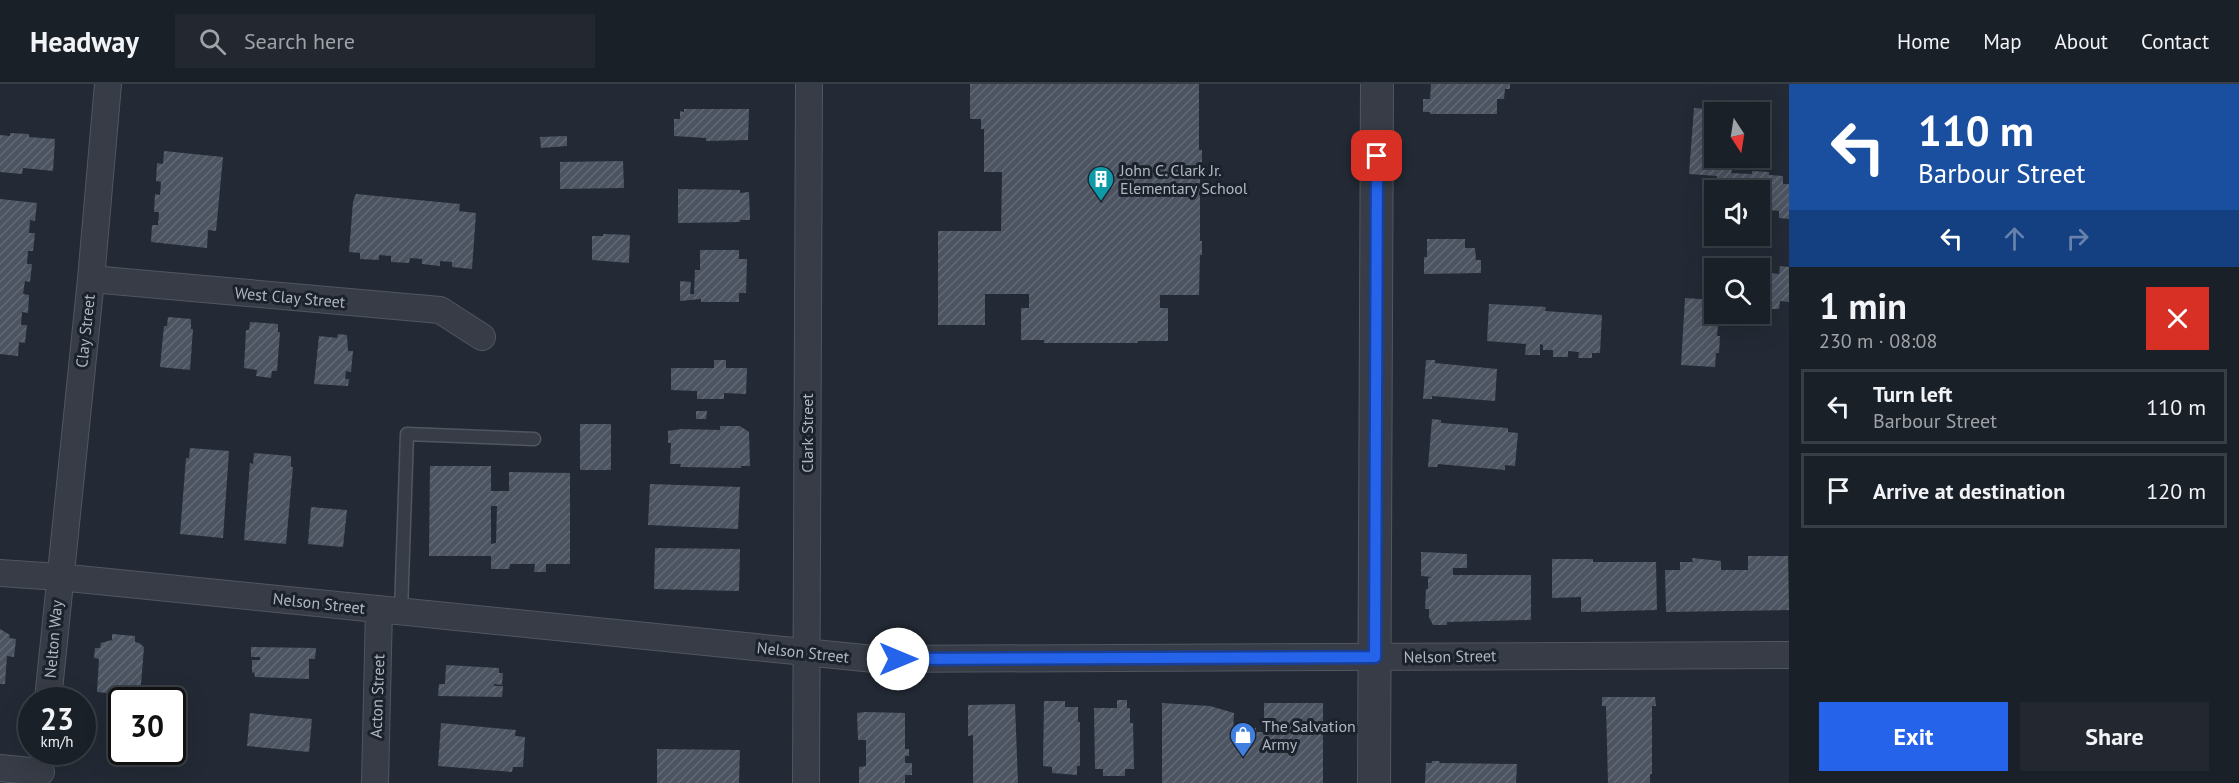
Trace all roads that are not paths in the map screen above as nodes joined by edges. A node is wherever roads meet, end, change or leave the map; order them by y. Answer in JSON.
{"nodes":[{"id":1,"x":108,"y":84,"type":"edge"},
{"id":2,"x":809,"y":84,"type":"edge"},
{"id":3,"x":1377,"y":84,"type":"edge"},
{"id":4,"x":91,"y":279,"type":"junction"},
{"id":5,"x":482,"y":337,"type":"dead end"},
{"id":6,"x":534,"y":439,"type":"dead end"},
{"id":7,"x":0,"y":573,"type":"edge"},
{"id":8,"x":59,"y":577,"type":"junction"},
{"id":9,"x":390,"y":610,"type":"junction"},
{"id":10,"x":806,"y":652,"type":"junction"},
{"id":11,"x":1789,"y":655,"type":"edge"},
{"id":12,"x":1375,"y":657,"type":"junction"},
{"id":13,"x":49,"y":687,"type":"edge"},
{"id":14,"x":0,"y":768,"type":"edge"},
{"id":15,"x":41,"y":769,"type":"edge"},
{"id":16,"x":375,"y":783,"type":"edge"},
{"id":17,"x":806,"y":783,"type":"edge"},
{"id":18,"x":1374,"y":783,"type":"edge"}],
"edges":[{"from":1,"to":4,"type":"street","name":"Clay Street"},
{"from":2,"to":10,"type":"street","name":"Clark Street"},
{"from":3,"to":12,"type":"street"},
{"from":4,"to":5,"type":"street","name":"West Clay Street"},
{"from":4,"to":8,"type":"street","name":"Clay Street"},
{"from":6,"to":9,"type":"lane"},
{"from":7,"to":8,"type":"street","name":"Nelson Street"},
{"from":8,"to":9,"type":"street","name":"Nelson Street"},
{"from":8,"to":13,"type":"street","name":"Nelton Way"},
{"from":9,"to":10,"type":"street","name":"Nelson Street"},
{"from":9,"to":16,"type":"street","name":"Acton Street"},
{"from":10,"to":12,"type":"street","name":"Nelson Street"},
{"from":10,"to":17,"type":"street","name":"Clark Street"},
{"from":11,"to":12,"type":"street","name":"Nelson Street"},
{"from":12,"to":18,"type":"street"},
{"from":14,"to":15,"type":"street"}]}
